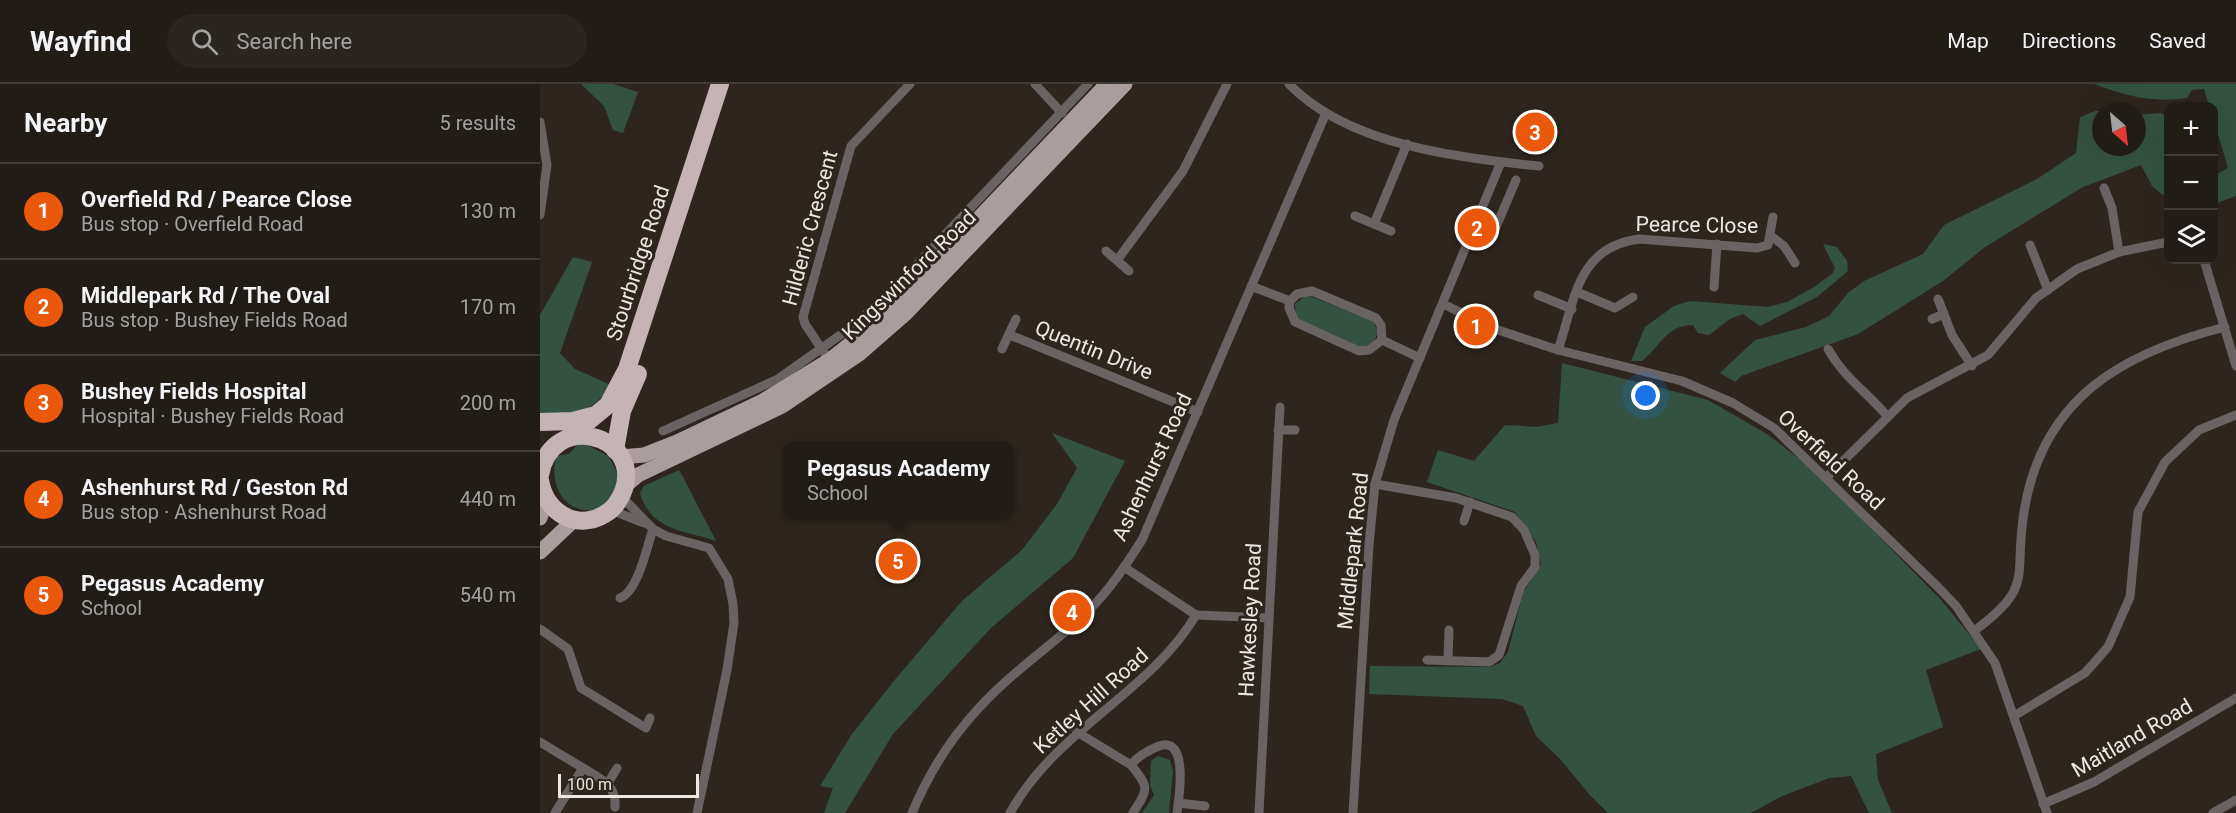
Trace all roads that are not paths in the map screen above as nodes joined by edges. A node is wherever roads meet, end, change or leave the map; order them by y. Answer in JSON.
{"nodes":[{"id":1,"x":720,"y":84,"type":"edge"},
{"id":2,"x":732,"y":84,"type":"edge"},
{"id":3,"x":910,"y":84,"type":"edge"},
{"id":4,"x":1035,"y":84,"type":"edge"},
{"id":5,"x":1088,"y":84,"type":"edge"},
{"id":6,"x":1107,"y":84,"type":"edge"},
{"id":7,"x":1125,"y":84,"type":"edge"},
{"id":8,"x":1227,"y":84,"type":"edge"},
{"id":9,"x":1289,"y":84,"type":"edge"},
{"id":10,"x":1062,"y":113,"type":"junction"},
{"id":11,"x":1326,"y":113,"type":"junction"},
{"id":12,"x":540,"y":122,"type":"edge"},
{"id":13,"x":1407,"y":144,"type":"junction"},
{"id":14,"x":1501,"y":162,"type":"junction"},
{"id":15,"x":1539,"y":166,"type":"dead end"},
{"id":16,"x":1516,"y":180,"type":"dead end"},
{"id":17,"x":2104,"y":188,"type":"dead end"},
{"id":18,"x":1480,"y":213,"type":"junction"},
{"id":19,"x":540,"y":215,"type":"edge"},
{"id":20,"x":1355,"y":216,"type":"dead end"},
{"id":21,"x":1773,"y":217,"type":"dead end"},
{"id":22,"x":1500,"y":219,"type":"junction"},
{"id":23,"x":1374,"y":224,"type":"junction"},
{"id":24,"x":1391,"y":231,"type":"dead end"},
{"id":25,"x":1493,"y":234,"type":"dead end"},
{"id":26,"x":1771,"y":236,"type":"junction"},
{"id":27,"x":2164,"y":243,"type":"edge"},
{"id":28,"x":1717,"y":244,"type":"junction"},
{"id":29,"x":2030,"y":244,"type":"dead end"},
{"id":30,"x":1106,"y":251,"type":"dead end"},
{"id":31,"x":2119,"y":252,"type":"junction"},
{"id":32,"x":1118,"y":259,"type":"junction"},
{"id":33,"x":1795,"y":263,"type":"dead end"},
{"id":34,"x":2205,"y":264,"type":"edge"},
{"id":35,"x":1129,"y":271,"type":"dead end"},
{"id":36,"x":1251,"y":286,"type":"junction"},
{"id":37,"x":1714,"y":286,"type":"dead end"},
{"id":38,"x":2048,"y":290,"type":"junction"},
{"id":39,"x":1578,"y":292,"type":"junction"},
{"id":40,"x":1538,"y":295,"type":"dead end"},
{"id":41,"x":1633,"y":297,"type":"dead end"},
{"id":42,"x":1938,"y":299,"type":"dead end"},
{"id":43,"x":1290,"y":301,"type":"junction"},
{"id":44,"x":1443,"y":304,"type":"junction"},
{"id":45,"x":1572,"y":309,"type":"junction"},
{"id":46,"x":1944,"y":314,"type":"junction"},
{"id":47,"x":1016,"y":319,"type":"dead end"},
{"id":48,"x":1932,"y":319,"type":"dead end"},
{"id":49,"x":2225,"y":327,"type":"junction"},
{"id":50,"x":1010,"y":334,"type":"junction"},
{"id":51,"x":1382,"y":340,"type":"junction"},
{"id":52,"x":1002,"y":349,"type":"dead end"},
{"id":53,"x":1828,"y":349,"type":"dead end"},
{"id":54,"x":1558,"y":350,"type":"junction"},
{"id":55,"x":826,"y":355,"type":"junction"},
{"id":56,"x":1420,"y":358,"type":"junction"},
{"id":57,"x":1972,"y":366,"type":"junction"},
{"id":58,"x":2236,"y":366,"type":"edge"},
{"id":59,"x":749,"y":393,"type":"junction"},
{"id":60,"x":1280,"y":407,"type":"dead end"},
{"id":61,"x":601,"y":412,"type":"junction"},
{"id":62,"x":1198,"y":412,"type":"junction"},
{"id":63,"x":2236,"y":415,"type":"edge"},
{"id":64,"x":1887,"y":416,"type":"junction"},
{"id":65,"x":540,"y":422,"type":"edge"},
{"id":66,"x":719,"y":422,"type":"junction"},
{"id":67,"x":1278,"y":430,"type":"junction"},
{"id":68,"x":1295,"y":430,"type":"dead end"},
{"id":69,"x":663,"y":431,"type":"dead end"},
{"id":70,"x":540,"y":436,"type":"edge"},
{"id":71,"x":563,"y":440,"type":"junction"},
{"id":72,"x":618,"y":454,"type":"junction"},
{"id":73,"x":1827,"y":477,"type":"junction"},
{"id":74,"x":1375,"y":484,"type":"junction"},
{"id":75,"x":542,"y":487,"type":"edge"},
{"id":76,"x":619,"y":497,"type":"junction"},
{"id":77,"x":1470,"y":502,"type":"junction"},
{"id":78,"x":540,"y":518,"type":"edge"},
{"id":79,"x":574,"y":520,"type":"junction"},
{"id":80,"x":1464,"y":521,"type":"dead end"},
{"id":81,"x":649,"y":526,"type":"junction"},
{"id":82,"x":540,"y":552,"type":"edge"},
{"id":83,"x":1124,"y":567,"type":"junction"},
{"id":84,"x":620,"y":598,"type":"dead end"},
{"id":85,"x":1196,"y":615,"type":"junction"},
{"id":86,"x":1268,"y":618,"type":"junction"},
{"id":87,"x":540,"y":629,"type":"edge"},
{"id":88,"x":1449,"y":630,"type":"dead end"},
{"id":89,"x":1974,"y":631,"type":"junction"},
{"id":90,"x":1427,"y":660,"type":"dead end"},
{"id":91,"x":1448,"y":661,"type":"junction"},
{"id":92,"x":2236,"y":698,"type":"edge"},
{"id":93,"x":2014,"y":716,"type":"junction"},
{"id":94,"x":650,"y":718,"type":"dead end"},
{"id":95,"x":1077,"y":732,"type":"junction"},
{"id":96,"x":540,"y":742,"type":"edge"},
{"id":97,"x":1131,"y":765,"type":"junction"},
{"id":98,"x":583,"y":768,"type":"junction"},
{"id":99,"x":617,"y":768,"type":"dead end"},
{"id":100,"x":608,"y":783,"type":"junction"},
{"id":101,"x":2236,"y":800,"type":"edge"},
{"id":102,"x":1205,"y":806,"type":"dead end"},
{"id":103,"x":615,"y":807,"type":"dead end"},
{"id":104,"x":1177,"y":808,"type":"edge"},
{"id":105,"x":2045,"y":809,"type":"edge"},
{"id":106,"x":555,"y":813,"type":"edge"},
{"id":107,"x":698,"y":813,"type":"edge"},
{"id":108,"x":912,"y":813,"type":"edge"},
{"id":109,"x":1010,"y":813,"type":"edge"},
{"id":110,"x":1132,"y":813,"type":"edge"},
{"id":111,"x":1259,"y":813,"type":"edge"},
{"id":112,"x":1353,"y":813,"type":"edge"},
{"id":113,"x":2213,"y":813,"type":"edge"}],
"edges":[{"from":1,"to":61,"type":"highway","name":"Stourbridge Road"},
{"from":2,"to":72,"type":"highway","name":"Stourbridge Road"},
{"from":3,"to":55,"type":"street","name":"Hilderic Crescent"},
{"from":4,"to":10,"type":"street"},
{"from":5,"to":10,"type":"street","name":"Kingswinford Road"},
{"from":6,"to":55,"type":"main road","name":"Kingswinford Road"},
{"from":7,"to":76,"type":"main road","name":"Kingswinford Road"},
{"from":8,"to":32,"type":"street"},
{"from":9,"to":11,"type":"street"},
{"from":10,"to":55,"type":"street","name":"Kingswinford Road"},
{"from":11,"to":13,"type":"street"},
{"from":11,"to":36,"type":"street","name":"Ashenhurst Road"},
{"from":12,"to":19,"type":"street"},
{"from":13,"to":14,"type":"street"},
{"from":13,"to":23,"type":"street"},
{"from":14,"to":15,"type":"street"},
{"from":14,"to":18,"type":"street","name":"Middlepark Road"},
{"from":16,"to":22,"type":"street"},
{"from":17,"to":31,"type":"street"},
{"from":18,"to":22,"type":"street"},
{"from":18,"to":44,"type":"street","name":"Middlepark Road"},
{"from":20,"to":23,"type":"street"},
{"from":21,"to":26,"type":"street","name":"Pearce Close"},
{"from":22,"to":25,"type":"street"},
{"from":23,"to":24,"type":"street"},
{"from":26,"to":28,"type":"street","name":"Pearce Close"},
{"from":26,"to":33,"type":"street"},
{"from":27,"to":31,"type":"street"},
{"from":28,"to":37,"type":"street"},
{"from":28,"to":39,"type":"street","name":"Pearce Close"},
{"from":29,"to":38,"type":"street"},
{"from":30,"to":32,"type":"street"},
{"from":31,"to":38,"type":"street"},
{"from":32,"to":35,"type":"street"},
{"from":34,"to":49,"type":"street"},
{"from":36,"to":43,"type":"street"},
{"from":36,"to":62,"type":"street","name":"Ashenhurst Road"},
{"from":38,"to":57,"type":"street"},
{"from":39,"to":41,"type":"street"},
{"from":39,"to":45,"type":"street","name":"Pearce Close"},
{"from":40,"to":45,"type":"street"},
{"from":42,"to":46,"type":"street"},
{"from":43,"to":51,"type":"street"},
{"from":43,"to":51,"type":"street"},
{"from":44,"to":54,"type":"street","name":"Overfield Road"},
{"from":44,"to":56,"type":"street","name":"Middlepark Road"},
{"from":45,"to":54,"type":"street","name":"Pearce Close"},
{"from":46,"to":48,"type":"street"},
{"from":46,"to":57,"type":"street"},
{"from":47,"to":50,"type":"street","name":"Quentin Drive"},
{"from":49,"to":58,"type":"street"},
{"from":49,"to":89,"type":"street"},
{"from":50,"to":52,"type":"street","name":"Quentin Drive"},
{"from":50,"to":62,"type":"street","name":"Quentin Drive"},
{"from":51,"to":56,"type":"street"},
{"from":53,"to":64,"type":"street"},
{"from":54,"to":73,"type":"street","name":"Overfield Road"},
{"from":55,"to":59,"type":"street","name":"Kingswinford Road"},
{"from":55,"to":66,"type":"main road","name":"Kingswinford Road"},
{"from":56,"to":74,"type":"street","name":"Middlepark Road"},
{"from":57,"to":64,"type":"street"},
{"from":59,"to":66,"type":"street","name":"Kingswinford Road"},
{"from":59,"to":69,"type":"street","name":"Kingswinford Road"},
{"from":60,"to":67,"type":"street","name":"Hawkesley Road"},
{"from":61,"to":65,"type":"highway"},
{"from":61,"to":71,"type":"highway","name":"Stourbridge Road"},
{"from":62,"to":83,"type":"street","name":"Ashenhurst Road"},
{"from":63,"to":93,"type":"street"},
{"from":64,"to":73,"type":"street"},
{"from":66,"to":72,"type":"main road","name":"Kingswinford Road"},
{"from":67,"to":68,"type":"street"},
{"from":67,"to":86,"type":"street","name":"Hawkesley Road"},
{"from":70,"to":71,"type":"highway"},
{"from":71,"to":72,"type":"highway"},
{"from":71,"to":75,"type":"highway"},
{"from":72,"to":76,"type":"highway"},
{"from":73,"to":89,"type":"street","name":"Overfield Road"},
{"from":74,"to":77,"type":"street"},
{"from":74,"to":112,"type":"street","name":"Middlepark Road"},
{"from":75,"to":78,"type":"main road"},
{"from":75,"to":79,"type":"highway"},
{"from":76,"to":79,"type":"highway"},
{"from":76,"to":81,"type":"street"},
{"from":76,"to":81,"type":"street"},
{"from":77,"to":80,"type":"street"},
{"from":77,"to":91,"type":"street"},
{"from":79,"to":82,"type":"main road"},
{"from":81,"to":84,"type":"street"},
{"from":81,"to":107,"type":"street"},
{"from":83,"to":85,"type":"street"},
{"from":83,"to":108,"type":"street","name":"Ashenhurst Road"},
{"from":85,"to":86,"type":"street"},
{"from":85,"to":95,"type":"street","name":"Ketley Hill Road"},
{"from":86,"to":111,"type":"street","name":"Hawkesley Road"},
{"from":87,"to":94,"type":"street"},
{"from":88,"to":91,"type":"street"},
{"from":89,"to":93,"type":"street","name":"Overfield Road"},
{"from":90,"to":91,"type":"street"},
{"from":92,"to":105,"type":"street","name":"Maitland Road"},
{"from":93,"to":105,"type":"street","name":"Overfield Road"},
{"from":95,"to":97,"type":"street"},
{"from":95,"to":109,"type":"street","name":"Ketley Hill Road"},
{"from":96,"to":98,"type":"street"},
{"from":97,"to":104,"type":"street"},
{"from":97,"to":110,"type":"street"},
{"from":98,"to":100,"type":"street"},
{"from":98,"to":106,"type":"street"},
{"from":99,"to":100,"type":"street"},
{"from":100,"to":103,"type":"street"},
{"from":101,"to":113,"type":"street"},
{"from":102,"to":104,"type":"street"}]}
